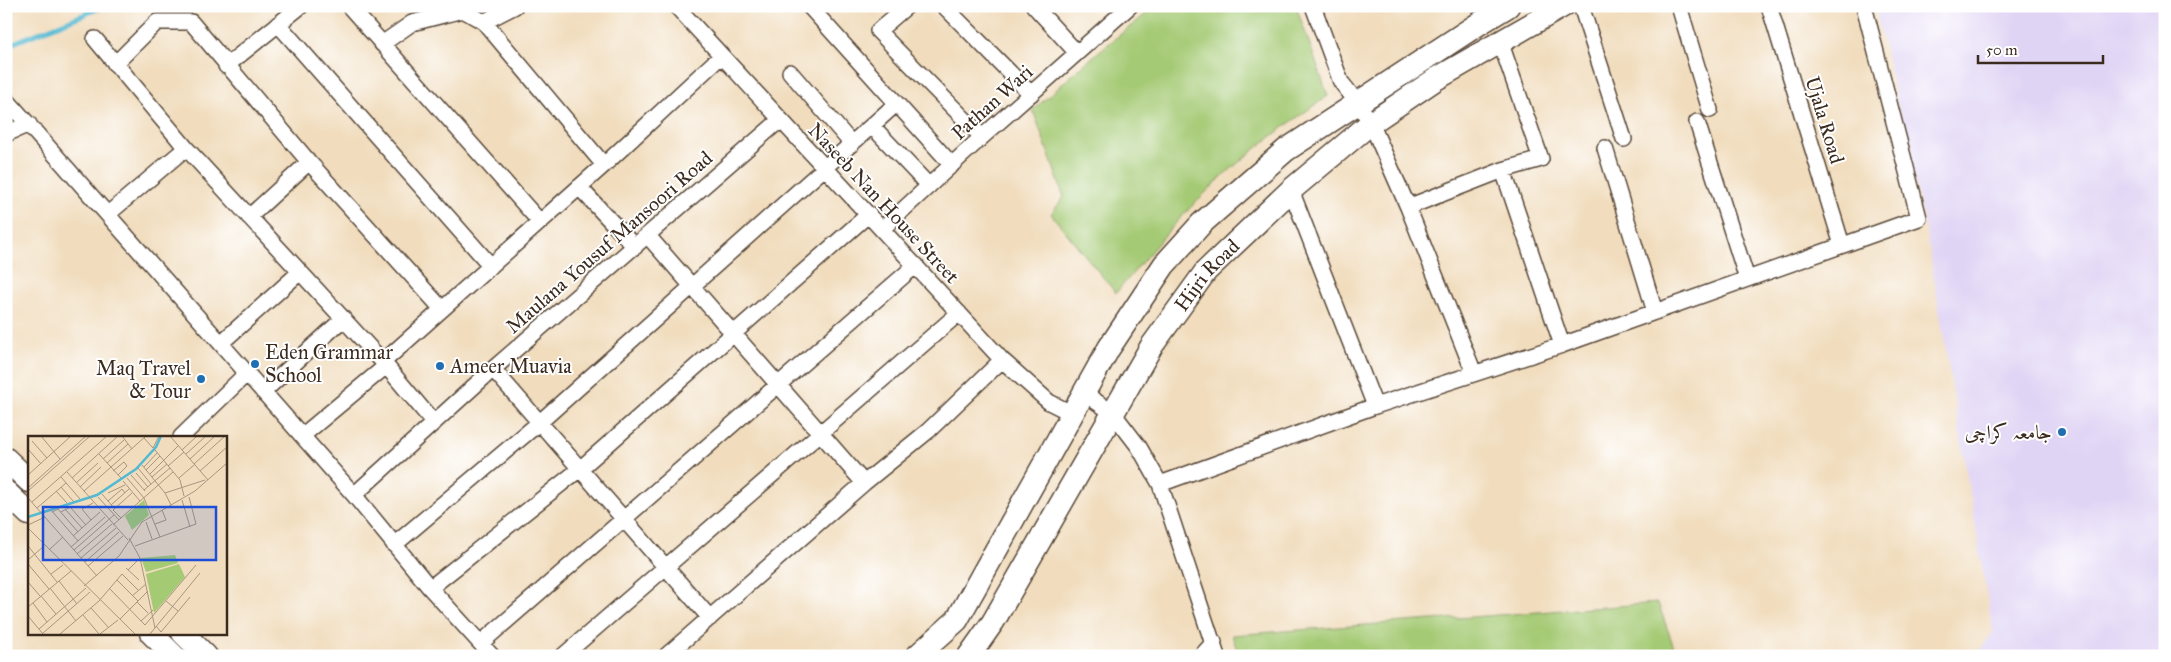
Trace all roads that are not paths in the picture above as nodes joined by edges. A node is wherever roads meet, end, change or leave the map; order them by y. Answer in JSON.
{"nodes":[{"id":1,"x":301,"y":6,"type":"edge"},
{"id":2,"x":349,"y":6,"type":"edge"},
{"id":3,"x":515,"y":6,"type":"edge"},
{"id":4,"x":676,"y":6,"type":"edge"},
{"id":5,"x":809,"y":6,"type":"edge"},
{"id":6,"x":944,"y":6,"type":"edge"},
{"id":7,"x":1034,"y":6,"type":"edge"},
{"id":8,"x":1312,"y":6,"type":"edge"},
{"id":9,"x":1508,"y":6,"type":"edge"},
{"id":10,"x":1562,"y":6,"type":"edge"},
{"id":11,"x":1581,"y":6,"type":"edge"},
{"id":12,"x":1679,"y":6,"type":"edge"},
{"id":13,"x":1769,"y":6,"type":"edge"},
{"id":14,"x":1864,"y":6,"type":"edge"},
{"id":15,"x":1126,"y":8,"type":"edge"},
{"id":16,"x":899,"y":9,"type":"edge"},
{"id":17,"x":484,"y":22,"type":"junction"},
{"id":18,"x":278,"y":24,"type":"junction"},
{"id":19,"x":95,"y":39,"type":"dead end"},
{"id":20,"x":1500,"y":41,"type":"junction"},
{"id":21,"x":382,"y":44,"type":"junction"},
{"id":22,"x":1077,"y":53,"type":"junction"},
{"id":23,"x":720,"y":57,"type":"junction"},
{"id":24,"x":115,"y":64,"type":"junction"},
{"id":25,"x":226,"y":66,"type":"junction"},
{"id":26,"x":790,"y":72,"type":"dead end"},
{"id":27,"x":1031,"y":94,"type":"junction"},
{"id":28,"x":6,"y":99,"type":"edge"},
{"id":29,"x":1357,"y":102,"type":"junction"},
{"id":30,"x":896,"y":104,"type":"junction"},
{"id":31,"x":1710,"y":110,"type":"dead end"},
{"id":32,"x":780,"y":120,"type":"junction"},
{"id":33,"x":1697,"y":122,"type":"dead end"},
{"id":34,"x":1371,"y":123,"type":"junction"},
{"id":35,"x":29,"y":124,"type":"junction"},
{"id":36,"x":872,"y":126,"type":"junction"},
{"id":37,"x":6,"y":134,"type":"edge"},
{"id":38,"x":982,"y":137,"type":"junction"},
{"id":39,"x":1624,"y":139,"type":"dead end"},
{"id":40,"x":852,"y":144,"type":"junction"},
{"id":41,"x":186,"y":148,"type":"junction"},
{"id":42,"x":1605,"y":148,"type":"dead end"},
{"id":43,"x":310,"y":162,"type":"junction"},
{"id":44,"x":604,"y":164,"type":"junction"},
{"id":45,"x":952,"y":165,"type":"junction"},
{"id":46,"x":826,"y":169,"type":"junction"},
{"id":47,"x":1503,"y":170,"type":"junction"},
{"id":48,"x":929,"y":186,"type":"junction"},
{"id":49,"x":578,"y":187,"type":"junction"},
{"id":50,"x":1291,"y":190,"type":"junction"},
{"id":51,"x":1408,"y":207,"type":"junction"},
{"id":52,"x":108,"y":214,"type":"junction"},
{"id":53,"x":869,"y":214,"type":"junction"},
{"id":54,"x":249,"y":216,"type":"junction"},
{"id":55,"x":540,"y":222,"type":"junction"},
{"id":56,"x":882,"y":229,"type":"junction"},
{"id":57,"x":648,"y":236,"type":"junction"},
{"id":58,"x":1842,"y":245,"type":"junction"},
{"id":59,"x":635,"y":247,"type":"junction"},
{"id":60,"x":916,"y":265,"type":"junction"},
{"id":61,"x":490,"y":266,"type":"junction"},
{"id":62,"x":300,"y":272,"type":"junction"},
{"id":63,"x":1746,"y":279,"type":"junction"},
{"id":64,"x":692,"y":287,"type":"junction"},
{"id":65,"x":442,"y":309,"type":"junction"},
{"id":66,"x":1655,"y":312,"type":"junction"},
{"id":67,"x":959,"y":313,"type":"junction"},
{"id":68,"x":343,"y":319,"type":"junction"},
{"id":69,"x":733,"y":333,"type":"junction"},
{"id":70,"x":221,"y":343,"type":"junction"},
{"id":71,"x":1562,"y":345,"type":"junction"},
{"id":72,"x":1002,"y":360,"type":"junction"},
{"id":73,"x":384,"y":364,"type":"junction"},
{"id":74,"x":493,"y":369,"type":"junction"},
{"id":75,"x":247,"y":372,"type":"junction"},
{"id":76,"x":1474,"y":373,"type":"junction"},
{"id":77,"x":778,"y":385,"type":"junction"},
{"id":78,"x":263,"y":392,"type":"junction"},
{"id":79,"x":1085,"y":394,"type":"junction"},
{"id":80,"x":1375,"y":406,"type":"junction"},
{"id":81,"x":1113,"y":413,"type":"junction"},
{"id":82,"x":1073,"y":414,"type":"junction"},
{"id":83,"x":540,"y":422,"type":"junction"},
{"id":84,"x":434,"y":423,"type":"junction"},
{"id":85,"x":820,"y":433,"type":"junction"},
{"id":86,"x":181,"y":436,"type":"edge"},
{"id":87,"x":302,"y":436,"type":"junction"},
{"id":88,"x":6,"y":459,"type":"edge"},
{"id":89,"x":581,"y":468,"type":"junction"},
{"id":90,"x":28,"y":480,"type":"edge"},
{"id":91,"x":864,"y":484,"type":"junction"},
{"id":92,"x":1160,"y":484,"type":"junction"},
{"id":93,"x":7,"y":493,"type":"edge"},
{"id":94,"x":354,"y":495,"type":"junction"},
{"id":95,"x":28,"y":513,"type":"edge"},
{"id":96,"x":624,"y":518,"type":"junction"},
{"id":97,"x":394,"y":545,"type":"junction"},
{"id":98,"x":666,"y":566,"type":"junction"},
{"id":99,"x":430,"y":588,"type":"junction"},
{"id":100,"x":710,"y":618,"type":"junction"},
{"id":101,"x":152,"y":634,"type":"edge"},
{"id":102,"x":185,"y":634,"type":"edge"},
{"id":103,"x":481,"y":643,"type":"junction"},
{"id":104,"x":1216,"y":649,"type":"edge"},
{"id":105,"x":174,"y":656,"type":"edge"},
{"id":106,"x":206,"y":656,"type":"edge"},
{"id":107,"x":492,"y":656,"type":"edge"},
{"id":108,"x":563,"y":656,"type":"edge"},
{"id":109,"x":666,"y":656,"type":"edge"},
{"id":110,"x":917,"y":656,"type":"edge"},
{"id":111,"x":969,"y":656,"type":"edge"},
{"id":112,"x":1201,"y":656,"type":"edge"}],
"edges":[{"from":1,"to":18,"type":"street"},
{"from":2,"to":21,"type":"street"},
{"from":3,"to":17,"type":"street"},
{"from":4,"to":23,"type":"street","name":"Naseeb Nan House Street"},
{"from":5,"to":30,"type":"street"},
{"from":6,"to":27,"type":"street"},
{"from":7,"to":22,"type":"street"},
{"from":8,"to":29,"type":"street"},
{"from":9,"to":29,"type":"main road","name":"Hijri Road"},
{"from":10,"to":20,"type":"main road","name":"Hijri Road"},
{"from":11,"to":39,"type":"street"},
{"from":12,"to":31,"type":"street"},
{"from":13,"to":58,"type":"street","name":"Ujala Road"},
{"from":14,"to":58,"type":"street"},
{"from":15,"to":22,"type":"street","name":"Pathan Wari"},
{"from":16,"to":38,"type":"street"},
{"from":17,"to":21,"type":"street"},
{"from":17,"to":44,"type":"street"},
{"from":18,"to":25,"type":"street"},
{"from":18,"to":61,"type":"street"},
{"from":19,"to":24,"type":"street"},
{"from":20,"to":34,"type":"main road","name":"Hijri Road"},
{"from":20,"to":47,"type":"street"},
{"from":21,"to":55,"type":"street"},
{"from":22,"to":27,"type":"street","name":"Pathan Wari"},
{"from":23,"to":32,"type":"street","name":"Naseeb Nan House Street"},
{"from":23,"to":44,"type":"street"},
{"from":24,"to":25,"type":"street"},
{"from":24,"to":41,"type":"street"},
{"from":25,"to":43,"type":"street"},
{"from":26,"to":40,"type":"street"},
{"from":27,"to":38,"type":"street","name":"Pathan Wari"},
{"from":28,"to":35,"type":"street"},
{"from":29,"to":34,"type":"street"},
{"from":29,"to":79,"type":"main road","name":"Hijri Road"},
{"from":30,"to":36,"type":"street"},
{"from":30,"to":45,"type":"street"},
{"from":32,"to":46,"type":"street","name":"Naseeb Nan House Street"},
{"from":32,"to":57,"type":"street","name":"Maulana Yousuf Mansoori Road"},
{"from":33,"to":63,"type":"street"},
{"from":34,"to":50,"type":"main road","name":"Hijri Road"},
{"from":34,"to":51,"type":"street"},
{"from":35,"to":37,"type":"street"},
{"from":35,"to":52,"type":"street"},
{"from":36,"to":40,"type":"street"},
{"from":36,"to":48,"type":"street"},
{"from":38,"to":45,"type":"street","name":"Pathan Wari"},
{"from":40,"to":46,"type":"street"},
{"from":41,"to":52,"type":"street"},
{"from":41,"to":54,"type":"street"},
{"from":42,"to":66,"type":"street"},
{"from":43,"to":54,"type":"street"},
{"from":43,"to":65,"type":"street"},
{"from":44,"to":49,"type":"street"},
{"from":45,"to":48,"type":"street","name":"Pathan Wari"},
{"from":46,"to":53,"type":"street","name":"Naseeb Nan House Street"},
{"from":46,"to":64,"type":"street"},
{"from":47,"to":51,"type":"street"},
{"from":47,"to":71,"type":"street"},
{"from":48,"to":56,"type":"street","name":"Pathan Wari"},
{"from":49,"to":55,"type":"street"},
{"from":49,"to":59,"type":"street"},
{"from":50,"to":80,"type":"street"},
{"from":50,"to":81,"type":"main road","name":"Hijri Road"},
{"from":51,"to":76,"type":"street"},
{"from":52,"to":70,"type":"street"},
{"from":53,"to":56,"type":"street","name":"Naseeb Nan House Street"},
{"from":53,"to":69,"type":"street"},
{"from":54,"to":62,"type":"street"},
{"from":55,"to":61,"type":"street"},
{"from":56,"to":60,"type":"street","name":"Naseeb Nan House Street"},
{"from":57,"to":59,"type":"street","name":"Maulana Yousuf Mansoori Road"},
{"from":57,"to":64,"type":"street"},
{"from":58,"to":63,"type":"street"},
{"from":59,"to":74,"type":"street","name":"Maulana Yousuf Mansoori Road"},
{"from":60,"to":67,"type":"street","name":"Naseeb Nan House Street"},
{"from":60,"to":77,"type":"street"},
{"from":61,"to":65,"type":"street"},
{"from":62,"to":68,"type":"street"},
{"from":62,"to":70,"type":"street"},
{"from":63,"to":66,"type":"street"},
{"from":64,"to":69,"type":"street"},
{"from":64,"to":83,"type":"street"},
{"from":65,"to":73,"type":"street"},
{"from":66,"to":71,"type":"street"},
{"from":67,"to":72,"type":"street","name":"Naseeb Nan House Street"},
{"from":67,"to":85,"type":"street"},
{"from":68,"to":73,"type":"street"},
{"from":68,"to":78,"type":"street"},
{"from":69,"to":77,"type":"street"},
{"from":69,"to":89,"type":"street"},
{"from":70,"to":75,"type":"street"},
{"from":71,"to":76,"type":"street"},
{"from":72,"to":82,"type":"street","name":"Naseeb Nan House Street"},
{"from":72,"to":91,"type":"street"},
{"from":73,"to":84,"type":"street"},
{"from":73,"to":87,"type":"street"},
{"from":74,"to":83,"type":"street"},
{"from":74,"to":84,"type":"street","name":"Maulana Yousuf Mansoori Road"},
{"from":75,"to":78,"type":"street"},
{"from":75,"to":86,"type":"street"},
{"from":76,"to":80,"type":"street"},
{"from":77,"to":85,"type":"street"},
{"from":77,"to":96,"type":"street"},
{"from":78,"to":87,"type":"street"},
{"from":79,"to":81,"type":"street"},
{"from":79,"to":82,"type":"main road","name":"Hijri Road"},
{"from":80,"to":92,"type":"street"},
{"from":81,"to":92,"type":"street"},
{"from":81,"to":111,"type":"main road","name":"Hijri Road"},
{"from":82,"to":110,"type":"main road","name":"Hijri Road"},
{"from":83,"to":89,"type":"street"},
{"from":83,"to":97,"type":"street"},
{"from":84,"to":94,"type":"street","name":"Maulana Yousuf Mansoori Road"},
{"from":85,"to":91,"type":"street"},
{"from":85,"to":98,"type":"street"},
{"from":87,"to":94,"type":"street"},
{"from":88,"to":90,"type":"main road"},
{"from":89,"to":96,"type":"street"},
{"from":89,"to":99,"type":"street"},
{"from":91,"to":100,"type":"street"},
{"from":92,"to":104,"type":"street"},
{"from":93,"to":95,"type":"main road"},
{"from":94,"to":97,"type":"street"},
{"from":96,"to":98,"type":"street"},
{"from":96,"to":103,"type":"street"},
{"from":97,"to":99,"type":"street"},
{"from":98,"to":100,"type":"street"},
{"from":98,"to":108,"type":"street"},
{"from":99,"to":103,"type":"street"},
{"from":100,"to":109,"type":"street"},
{"from":101,"to":105,"type":"main road"},
{"from":102,"to":106,"type":"main road"},
{"from":103,"to":107,"type":"street"},
{"from":104,"to":112,"type":"street"}]}
